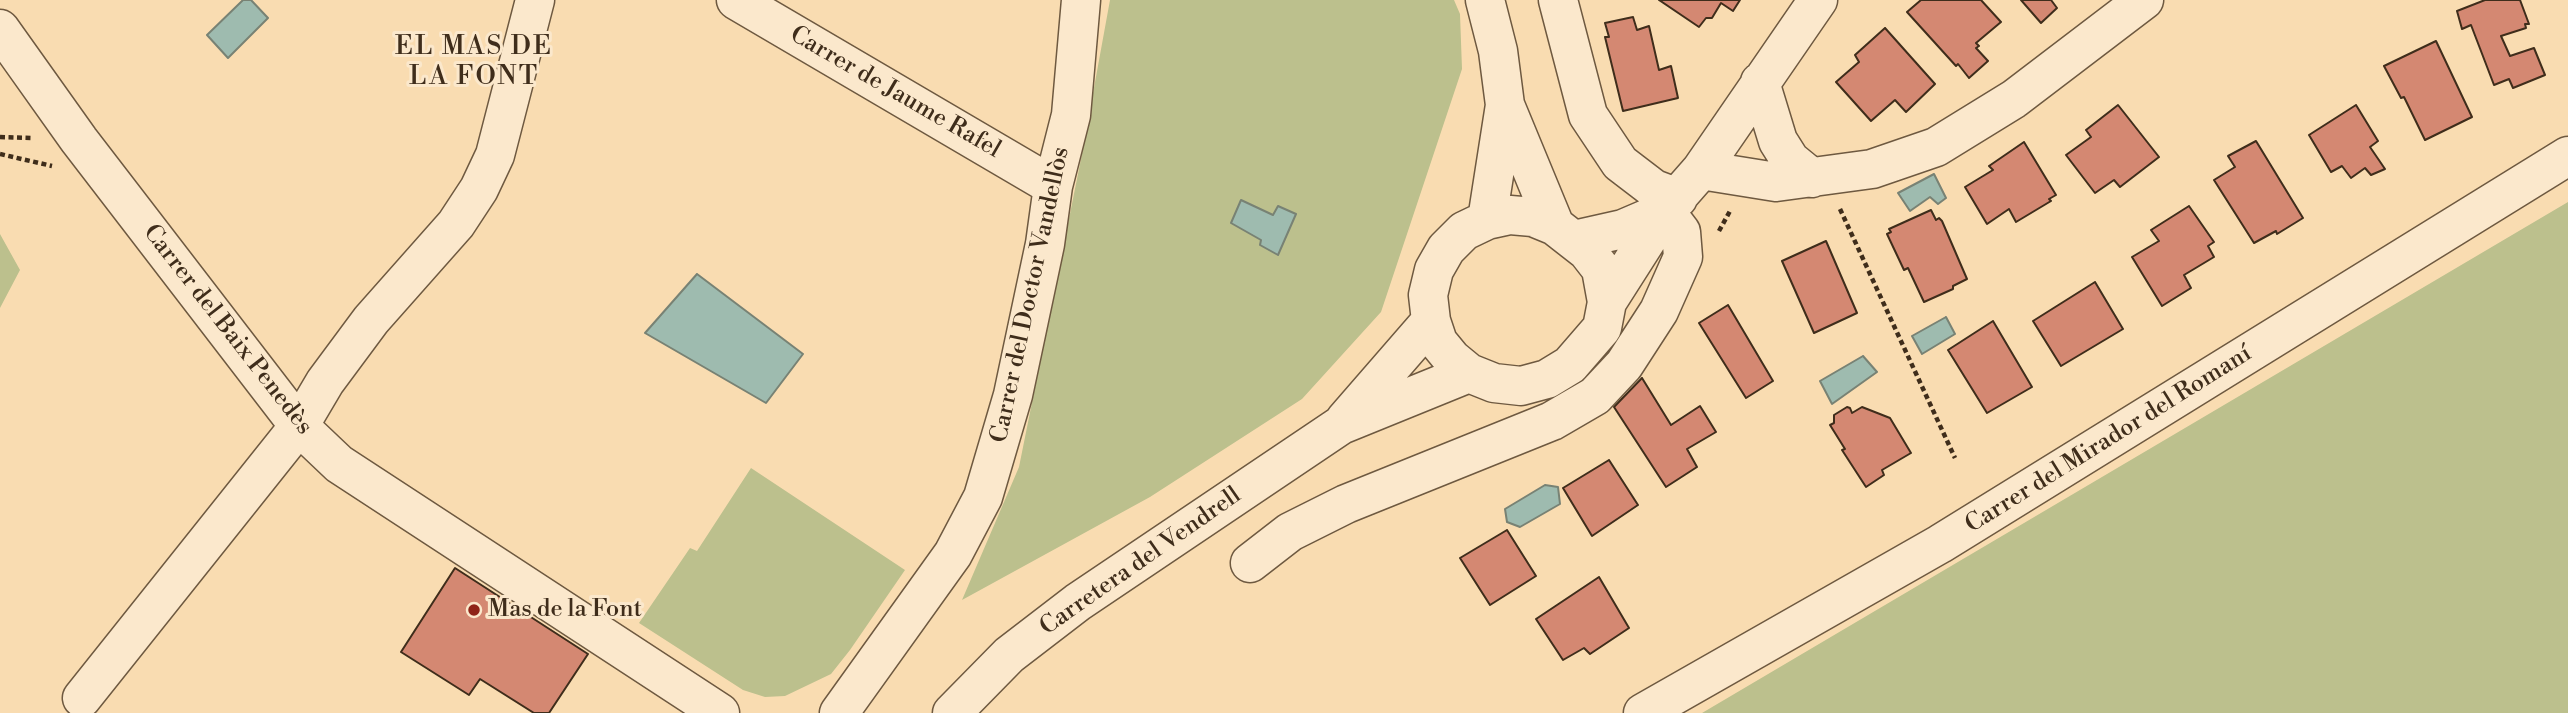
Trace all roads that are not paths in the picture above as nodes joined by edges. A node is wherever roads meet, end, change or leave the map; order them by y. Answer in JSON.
{"nodes":[{"id":1,"x":536,"y":0,"type":"edge"},
{"id":2,"x":736,"y":0,"type":"edge"},
{"id":3,"x":1081,"y":0,"type":"edge"},
{"id":4,"x":1485,"y":0,"type":"edge"},
{"id":5,"x":1558,"y":0,"type":"edge"},
{"id":6,"x":1818,"y":0,"type":"edge"},
{"id":7,"x":2144,"y":0,"type":"edge"},
{"id":8,"x":0,"y":29,"type":"edge"},
{"id":9,"x":1760,"y":82,"type":"junction"},
{"id":10,"x":1505,"y":105,"type":"junction"},
{"id":11,"x":2568,"y":156,"type":"edge"},
{"id":12,"x":1812,"y":178,"type":"junction"},
{"id":13,"x":1054,"y":186,"type":"junction"},
{"id":14,"x":1681,"y":193,"type":"junction"},
{"id":15,"x":1487,"y":219,"type":"junction"},
{"id":16,"x":1565,"y":233,"type":"junction"},
{"id":17,"x":1607,"y":302,"type":"junction"},
{"id":18,"x":1431,"y":321,"type":"junction"},
{"id":19,"x":1469,"y":373,"type":"junction"},
{"id":20,"x":1341,"y":425,"type":"junction"},
{"id":21,"x":299,"y":426,"type":"junction"},
{"id":22,"x":1250,"y":563,"type":"dead end"},
{"id":23,"x":82,"y":698,"type":"dead end"},
{"id":24,"x":720,"y":713,"type":"edge"},
{"id":25,"x":839,"y":713,"type":"edge"},
{"id":26,"x":952,"y":713,"type":"edge"},
{"id":27,"x":1643,"y":713,"type":"edge"}],
"edges":[{"from":1,"to":21,"type":"street"},
{"from":2,"to":13,"type":"street","name":"Carrer de Jaume Rafel"},
{"from":3,"to":13,"type":"street","name":"Carrer del Doctor Vandellòs"},
{"from":4,"to":10,"type":"street"},
{"from":5,"to":14,"type":"street"},
{"from":6,"to":9,"type":"street"},
{"from":7,"to":12,"type":"street"},
{"from":8,"to":21,"type":"street","name":"Carrer del Baix Penedès"},
{"from":9,"to":12,"type":"street"},
{"from":9,"to":14,"type":"street"},
{"from":10,"to":15,"type":"street"},
{"from":10,"to":16,"type":"street"},
{"from":11,"to":27,"type":"street","name":"Carrer del Mirador del Romaní"},
{"from":12,"to":14,"type":"street"},
{"from":13,"to":25,"type":"street","name":"Carrer del Doctor Vandellòs"},
{"from":14,"to":16,"type":"street"},
{"from":14,"to":17,"type":"street"},
{"from":14,"to":22,"type":"street"},
{"from":15,"to":16,"type":"street"},
{"from":15,"to":18,"type":"street"},
{"from":16,"to":17,"type":"street"},
{"from":17,"to":19,"type":"street"},
{"from":18,"to":19,"type":"street"},
{"from":18,"to":20,"type":"street","name":"Carretera del Vendrell"},
{"from":19,"to":20,"type":"street","name":"Carretera del Vendrell"},
{"from":20,"to":26,"type":"street","name":"Carretera del Vendrell"},
{"from":21,"to":23,"type":"street"},
{"from":21,"to":24,"type":"street","name":"Carrer del Baix Penedès"}]}
